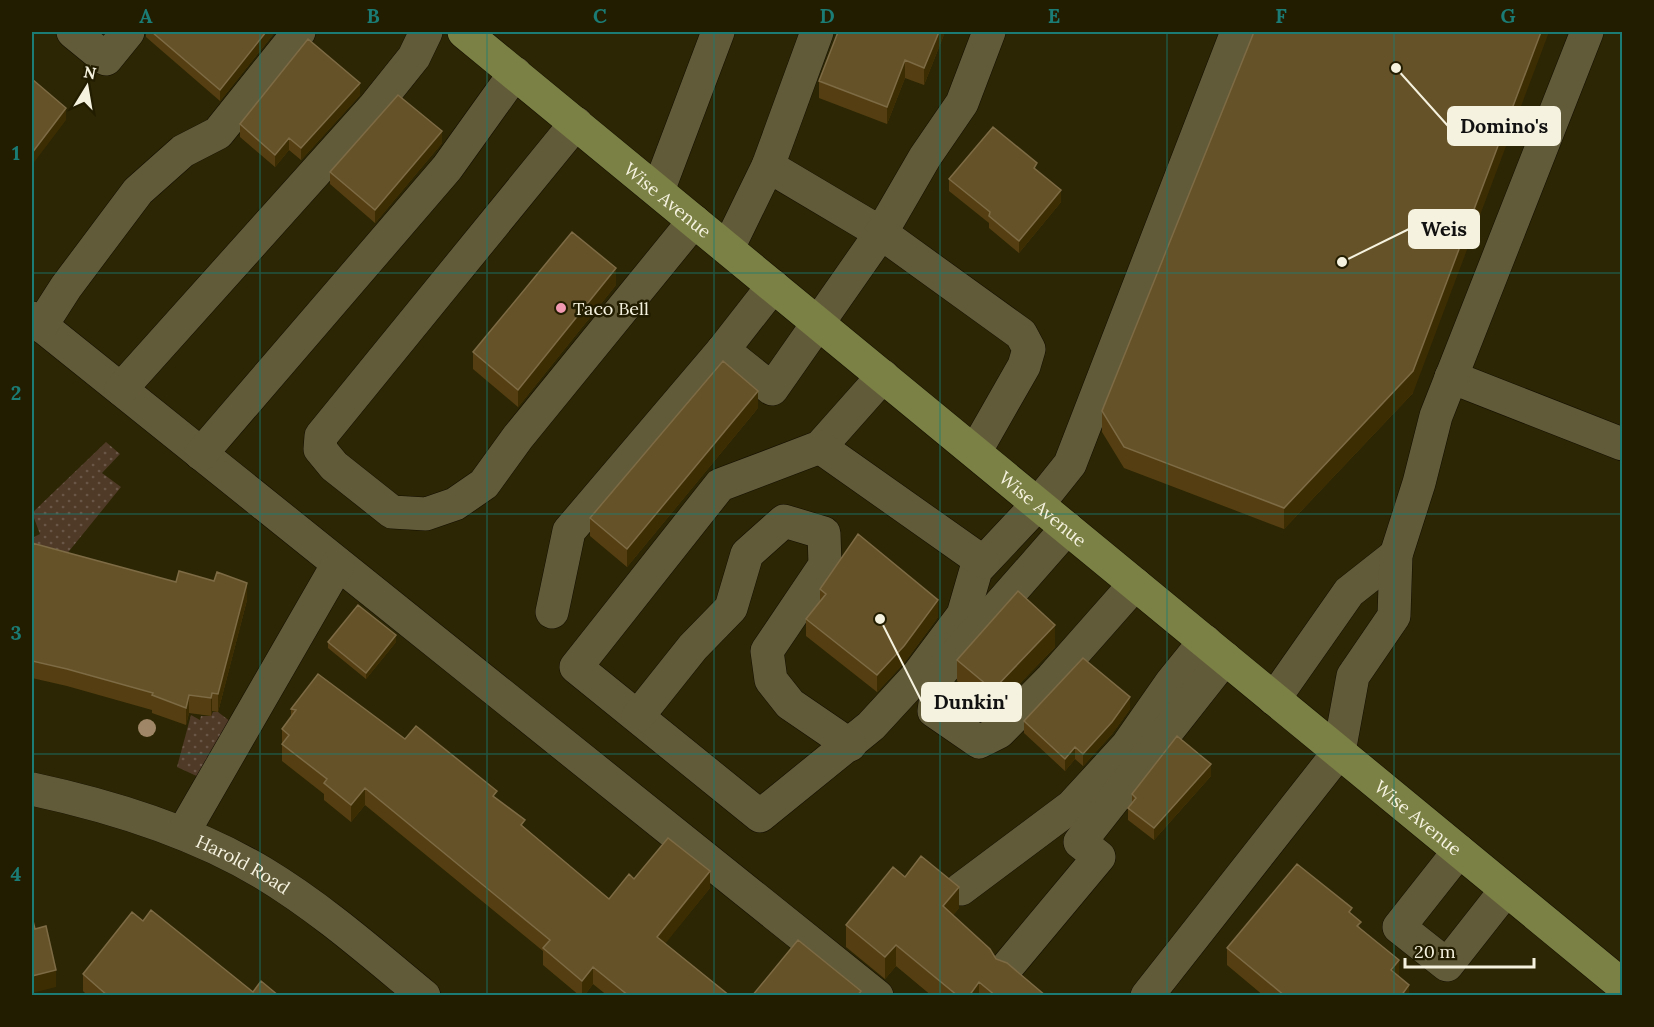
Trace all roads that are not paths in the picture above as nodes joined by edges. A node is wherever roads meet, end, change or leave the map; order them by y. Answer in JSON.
{"nodes":[{"id":1,"x":73,"y":32,"type":"edge"},
{"id":2,"x":128,"y":32,"type":"edge"},
{"id":3,"x":299,"y":32,"type":"edge"},
{"id":4,"x":426,"y":32,"type":"edge"},
{"id":5,"x":464,"y":32,"type":"edge"},
{"id":6,"x":718,"y":32,"type":"edge"},
{"id":7,"x":817,"y":32,"type":"edge"},
{"id":8,"x":989,"y":32,"type":"edge"},
{"id":9,"x":1237,"y":32,"type":"edge"},
{"id":10,"x":1587,"y":32,"type":"edge"},
{"id":11,"x":515,"y":73,"type":"junction"},
{"id":12,"x":576,"y":123,"type":"junction"},
{"id":13,"x":768,"y":166,"type":"junction"},
{"id":14,"x":658,"y":191,"type":"junction"},
{"id":15,"x":694,"y":221,"type":"junction"},
{"id":16,"x":881,"y":233,"type":"junction"},
{"id":17,"x":728,"y":249,"type":"junction"},
{"id":18,"x":773,"y":286,"type":"junction"},
{"id":19,"x":36,"y":322,"type":"edge"},
{"id":20,"x":818,"y":323,"type":"junction"},
{"id":21,"x":723,"y":350,"type":"junction"},
{"id":22,"x":883,"y":376,"type":"junction"},
{"id":23,"x":1451,"y":377,"type":"junction"},
{"id":24,"x":121,"y":389,"type":"junction"},
{"id":25,"x":1623,"y":444,"type":"edge"},
{"id":26,"x":820,"y":447,"type":"junction"},
{"id":27,"x":975,"y":452,"type":"junction"},
{"id":28,"x":201,"y":454,"type":"junction"},
{"id":29,"x":1038,"y":504,"type":"junction"},
{"id":30,"x":1067,"y":528,"type":"junction"},
{"id":31,"x":1396,"y":555,"type":"junction"},
{"id":32,"x":983,"y":562,"type":"junction"},
{"id":33,"x":338,"y":564,"type":"junction"},
{"id":34,"x":1135,"y":584,"type":"junction"},
{"id":35,"x":552,"y":612,"type":"dead end"},
{"id":36,"x":1215,"y":650,"type":"junction"},
{"id":37,"x":1274,"y":699,"type":"junction"},
{"id":38,"x":638,"y":716,"type":"junction"},
{"id":39,"x":850,"y":745,"type":"junction"},
{"id":40,"x":1339,"y":752,"type":"junction"},
{"id":41,"x":32,"y":789,"type":"edge"},
{"id":42,"x":183,"y":833,"type":"junction"},
{"id":43,"x":1459,"y":851,"type":"junction"},
{"id":44,"x":961,"y":889,"type":"edge"},
{"id":45,"x":1506,"y":890,"type":"junction"},
{"id":46,"x":1008,"y":966,"type":"edge"},
{"id":47,"x":1615,"y":987,"type":"edge"},
{"id":48,"x":424,"y":996,"type":"edge"},
{"id":49,"x":877,"y":996,"type":"edge"},
{"id":50,"x":1147,"y":996,"type":"edge"}],
"edges":[{"from":1,"to":2,"type":"street"},
{"from":3,"to":19,"type":"street"},
{"from":4,"to":24,"type":"street"},
{"from":5,"to":11,"type":"main road","name":"Wise Avenue"},
{"from":6,"to":14,"type":"street"},
{"from":7,"to":13,"type":"street"},
{"from":8,"to":16,"type":"street"},
{"from":9,"to":29,"type":"street"},
{"from":10,"to":23,"type":"street"},
{"from":11,"to":12,"type":"main road","name":"Wise Avenue"},
{"from":11,"to":28,"type":"street"},
{"from":12,"to":14,"type":"main road","name":"Wise Avenue"},
{"from":12,"to":15,"type":"street"},
{"from":13,"to":16,"type":"street"},
{"from":13,"to":17,"type":"street"},
{"from":14,"to":15,"type":"main road","name":"Wise Avenue"},
{"from":15,"to":17,"type":"main road","name":"Wise Avenue"},
{"from":16,"to":20,"type":"street"},
{"from":16,"to":27,"type":"street"},
{"from":17,"to":18,"type":"main road","name":"Wise Avenue"},
{"from":18,"to":20,"type":"main road","name":"Wise Avenue"},
{"from":18,"to":21,"type":"street"},
{"from":19,"to":24,"type":"street"},
{"from":20,"to":21,"type":"street"},
{"from":20,"to":22,"type":"main road","name":"Wise Avenue"},
{"from":21,"to":35,"type":"street"},
{"from":22,"to":26,"type":"street"},
{"from":22,"to":27,"type":"main road","name":"Wise Avenue"},
{"from":23,"to":25,"type":"street"},
{"from":23,"to":31,"type":"street"},
{"from":24,"to":28,"type":"street"},
{"from":26,"to":32,"type":"street"},
{"from":26,"to":38,"type":"street"},
{"from":27,"to":29,"type":"main road","name":"Wise Avenue"},
{"from":28,"to":33,"type":"street"},
{"from":29,"to":30,"type":"main road","name":"Wise Avenue"},
{"from":29,"to":32,"type":"street"},
{"from":30,"to":34,"type":"main road","name":"Wise Avenue"},
{"from":30,"to":34,"type":"street"},
{"from":31,"to":37,"type":"street"},
{"from":31,"to":40,"type":"street"},
{"from":32,"to":39,"type":"street"},
{"from":33,"to":42,"type":"street"},
{"from":33,"to":49,"type":"street"},
{"from":34,"to":36,"type":"main road","name":"Wise Avenue"},
{"from":36,"to":37,"type":"main road","name":"Wise Avenue"},
{"from":36,"to":44,"type":"street"},
{"from":36,"to":46,"type":"street"},
{"from":37,"to":40,"type":"main road","name":"Wise Avenue"},
{"from":38,"to":39,"type":"street"},
{"from":38,"to":39,"type":"street"},
{"from":40,"to":43,"type":"main road","name":"Wise Avenue"},
{"from":40,"to":50,"type":"street"},
{"from":41,"to":42,"type":"street","name":"Harold Road"},
{"from":42,"to":48,"type":"street","name":"Harold Road"},
{"from":43,"to":45,"type":"main road","name":"Wise Avenue"},
{"from":43,"to":45,"type":"street"},
{"from":45,"to":47,"type":"main road","name":"Wise Avenue"}]}
